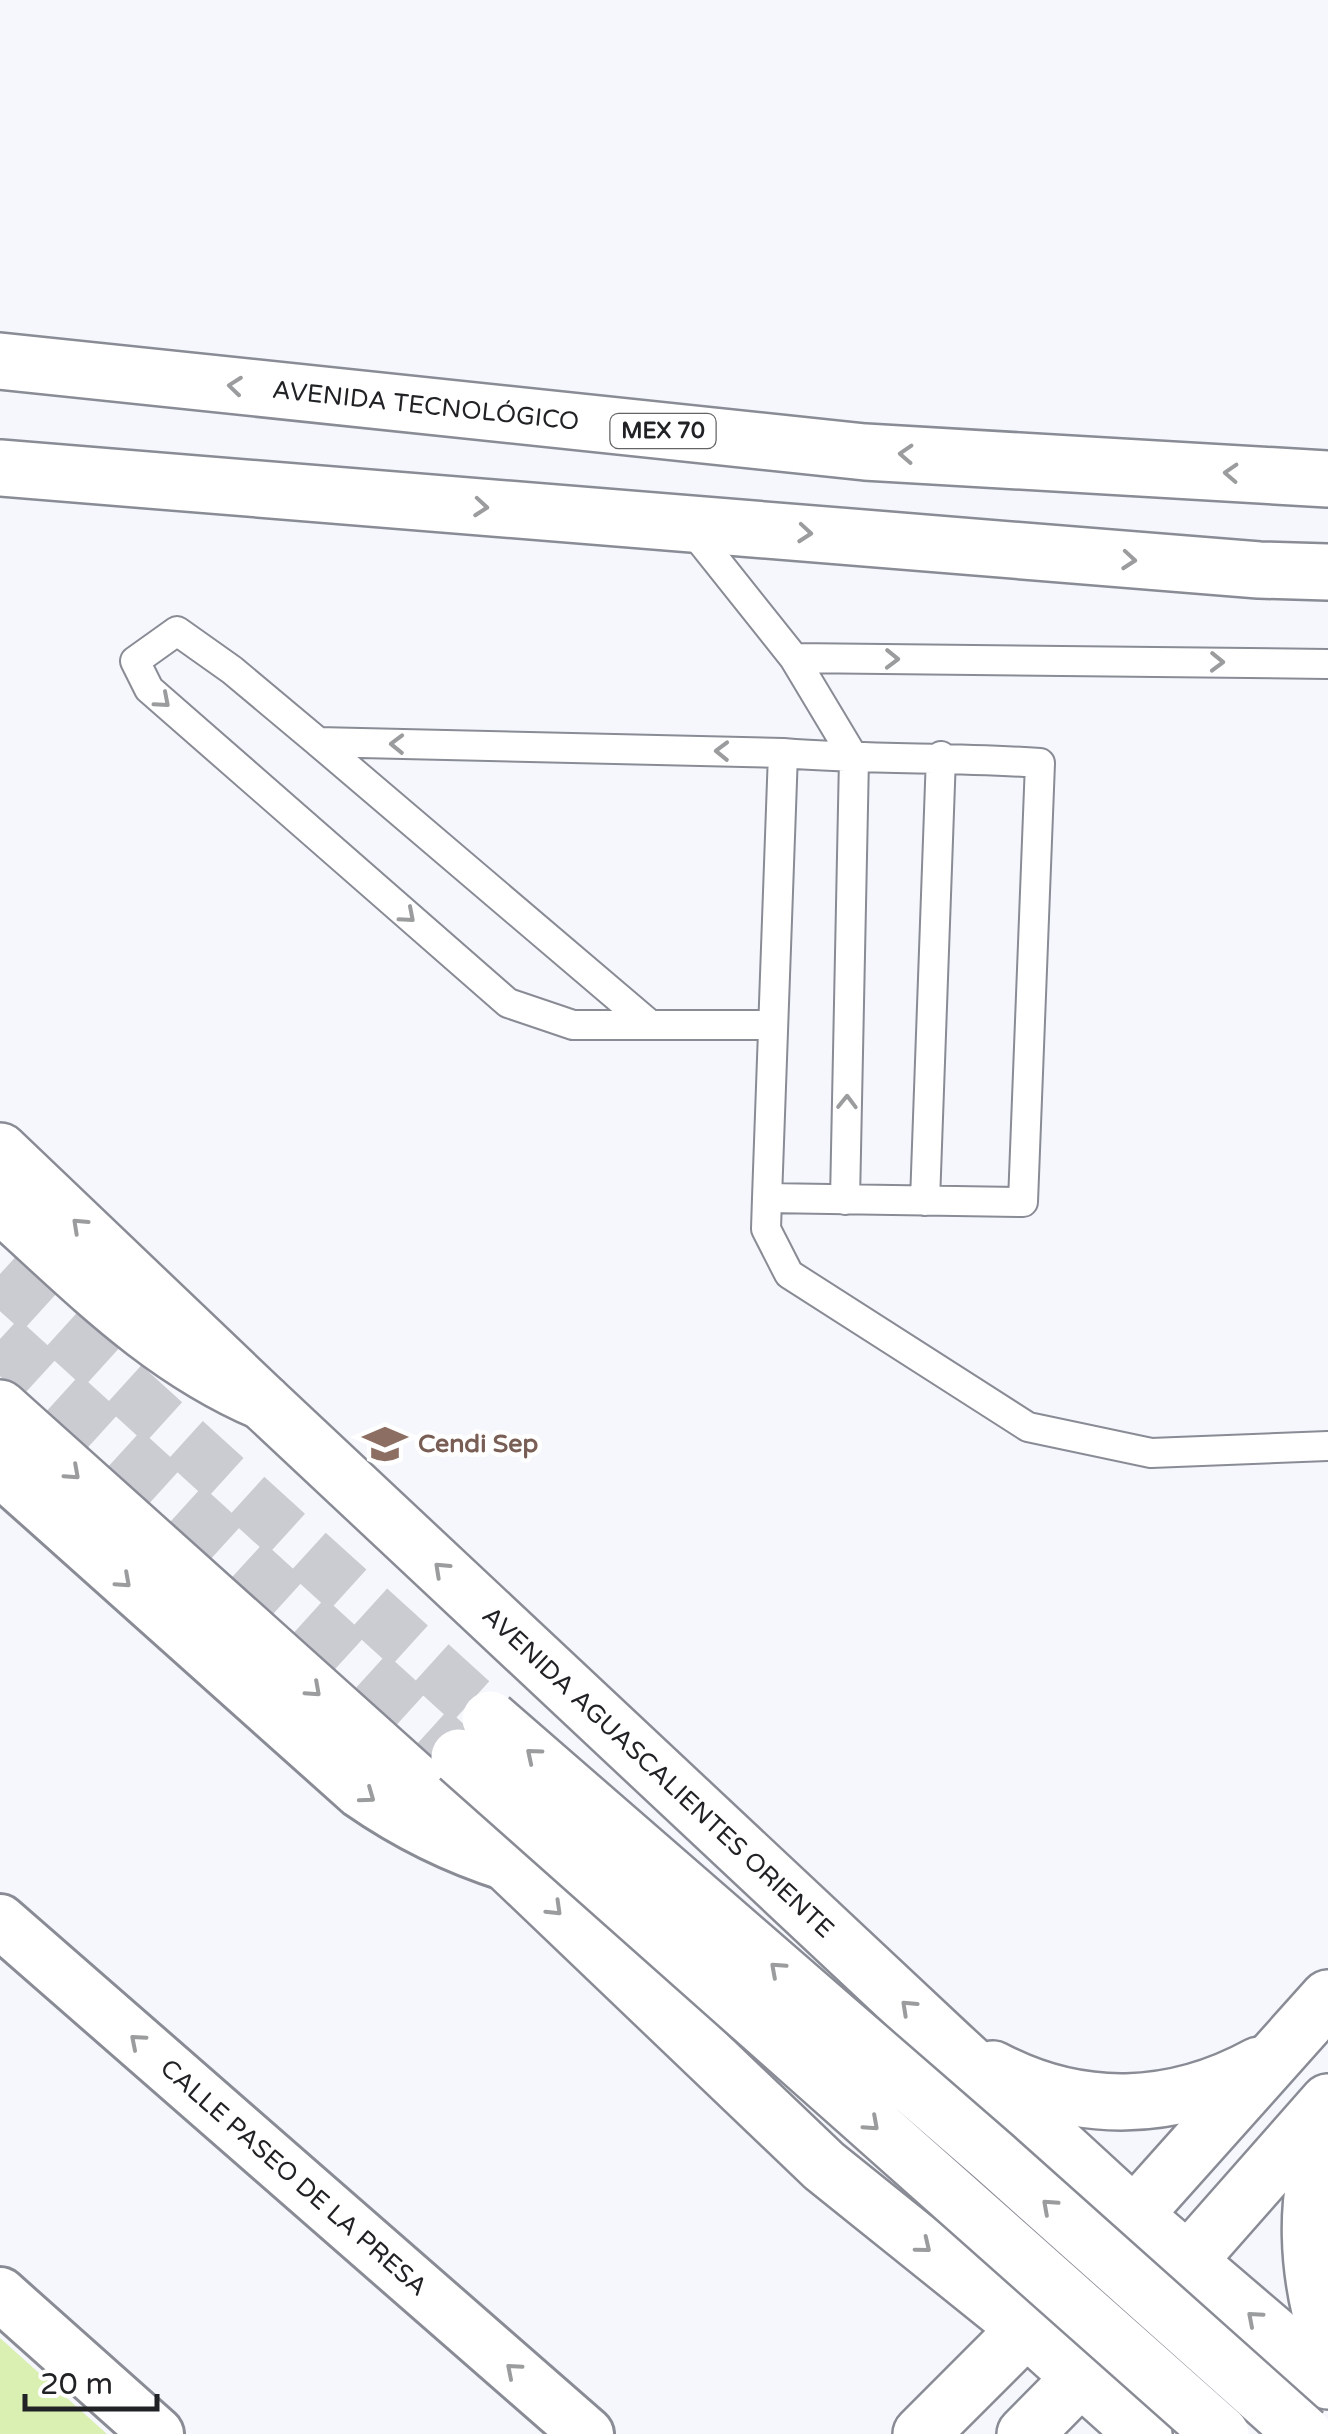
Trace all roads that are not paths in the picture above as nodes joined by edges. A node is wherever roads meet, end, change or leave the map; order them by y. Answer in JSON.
{"nodes":[{"id":1,"x":0,"y":361,"type":"edge"},
{"id":2,"x":0,"y":435,"type":"edge"},
{"id":3,"x":0,"y":468,"type":"edge"},
{"id":4,"x":1328,"y":479,"type":"edge"},
{"id":5,"x":396,"y":500,"type":"junction"},
{"id":6,"x":687,"y":524,"type":"junction"},
{"id":7,"x":1328,"y":572,"type":"edge"},
{"id":8,"x":794,"y":658,"type":"junction"},
{"id":9,"x":1328,"y":664,"type":"edge"},
{"id":10,"x":318,"y":742,"type":"junction"},
{"id":11,"x":783,"y":753,"type":"junction"},
{"id":12,"x":941,"y":756,"type":"junction"},
{"id":13,"x":854,"y":758,"type":"junction"},
{"id":14,"x":648,"y":1023,"type":"junction"},
{"id":15,"x":772,"y":1025,"type":"junction"},
{"id":16,"x":0,"y":1151,"type":"edge"},
{"id":17,"x":767,"y":1198,"type":"junction"},
{"id":18,"x":845,"y":1200,"type":"junction"},
{"id":19,"x":925,"y":1201,"type":"junction"},
{"id":20,"x":0,"y":1204,"type":"edge"},
{"id":21,"x":263,"y":1402,"type":"junction"},
{"id":22,"x":0,"y":1408,"type":"edge"},
{"id":23,"x":1328,"y":1446,"type":"edge"},
{"id":24,"x":0,"y":1469,"type":"edge"},
{"id":25,"x":509,"y":1865,"type":"junction"},
{"id":26,"x":0,"y":1920,"type":"edge"},
{"id":27,"x":1328,"y":1998,"type":"edge"},
{"id":28,"x":1290,"y":2043,"type":"junction"},
{"id":29,"x":950,"y":2046,"type":"junction"},
{"id":30,"x":1328,"y":2102,"type":"edge"},
{"id":31,"x":1022,"y":2111,"type":"junction"},
{"id":32,"x":1328,"y":2130,"type":"edge"},
{"id":33,"x":824,"y":2166,"type":"junction"},
{"id":34,"x":1135,"y":2216,"type":"junction"},
{"id":35,"x":1188,"y":2261,"type":"junction"},
{"id":36,"x":0,"y":2294,"type":"edge"},
{"id":37,"x":1028,"y":2330,"type":"junction"},
{"id":38,"x":1328,"y":2340,"type":"edge"},
{"id":39,"x":1082,"y":2378,"type":"junction"},
{"id":40,"x":1328,"y":2381,"type":"edge"},
{"id":41,"x":1328,"y":2426,"type":"edge"},
{"id":42,"x":157,"y":2434,"type":"edge"},
{"id":43,"x":587,"y":2434,"type":"edge"},
{"id":44,"x":921,"y":2434,"type":"edge"},
{"id":45,"x":1026,"y":2434,"type":"edge"},
{"id":46,"x":1144,"y":2434,"type":"edge"},
{"id":47,"x":1221,"y":2434,"type":"edge"},
{"id":48,"x":1304,"y":2434,"type":"edge"}],
"edges":[{"from":4,"to":1,"type":"main road","name":"AVENIDA TECNOLÓGICO","number":"MEX 70","one_way":true},
{"from":2,"to":5,"type":"main road"},
{"from":3,"to":5,"type":"main road"},
{"from":5,"to":6,"type":"main road","one_way":true},
{"from":6,"to":7,"type":"main road","one_way":true},
{"from":6,"to":8,"type":"lane"},
{"from":8,"to":9,"type":"lane","one_way":true},
{"from":8,"to":13,"type":"lane"},
{"from":11,"to":10,"type":"lane","one_way":true},
{"from":10,"to":14,"type":"lane"},
{"from":10,"to":14,"type":"lane","one_way":true},
{"from":11,"to":13,"type":"lane"},
{"from":11,"to":15,"type":"lane"},
{"from":12,"to":13,"type":"lane"},
{"from":12,"to":19,"type":"lane"},
{"from":12,"to":19,"type":"lane"},
{"from":18,"to":13,"type":"lane","one_way":true},
{"from":14,"to":15,"type":"lane"},
{"from":15,"to":17,"type":"lane"},
{"from":21,"to":16,"type":"main road","name":"AVENIDA AGUASCALIENTES ORIENTE","one_way":true},
{"from":17,"to":18,"type":"lane"},
{"from":17,"to":23,"type":"lane"},
{"from":18,"to":19,"type":"lane"},
{"from":20,"to":21,"type":"main road"},
{"from":29,"to":21,"type":"main road","name":"AVENIDA AGUASCALIENTES ORIENTE","one_way":true},
{"from":22,"to":25,"type":"main road","one_way":true},
{"from":24,"to":25,"type":"street","one_way":true},
{"from":25,"to":33,"type":"main road","one_way":true},
{"from":43,"to":26,"type":"street","name":"CALLE PASEO DE LA PRESA","one_way":true},
{"from":27,"to":28,"type":"main road"},
{"from":28,"to":29,"type":"main road"},
{"from":28,"to":34,"type":"main road"},
{"from":29,"to":31,"type":"main road","name":"AVENIDA AGUASCALIENTES ORIENTE"},
{"from":30,"to":35,"type":"main road"},
{"from":31,"to":33,"type":"main road"},
{"from":31,"to":34,"type":"main road","name":"AVENIDA AGUASCALIENTES ORIENTE"},
{"from":32,"to":38,"type":"main road"},
{"from":33,"to":37,"type":"main road","one_way":true},
{"from":34,"to":35,"type":"main road","name":"AVENIDA AGUASCALIENTES ORIENTE"},
{"from":34,"to":37,"type":"main road"},
{"from":35,"to":39,"type":"main road"},
{"from":40,"to":35,"type":"main road","name":"AVENIDA AGUASCALIENTES ORIENTE","one_way":true},
{"from":36,"to":42,"type":"street"},
{"from":37,"to":39,"type":"main road"},
{"from":37,"to":44,"type":"main road"},
{"from":39,"to":45,"type":"main road"},
{"from":39,"to":46,"type":"main road"},
{"from":41,"to":48,"type":"main road"},
{"from":48,"to":47,"type":"main road","one_way":true,"bridge":true}]}
